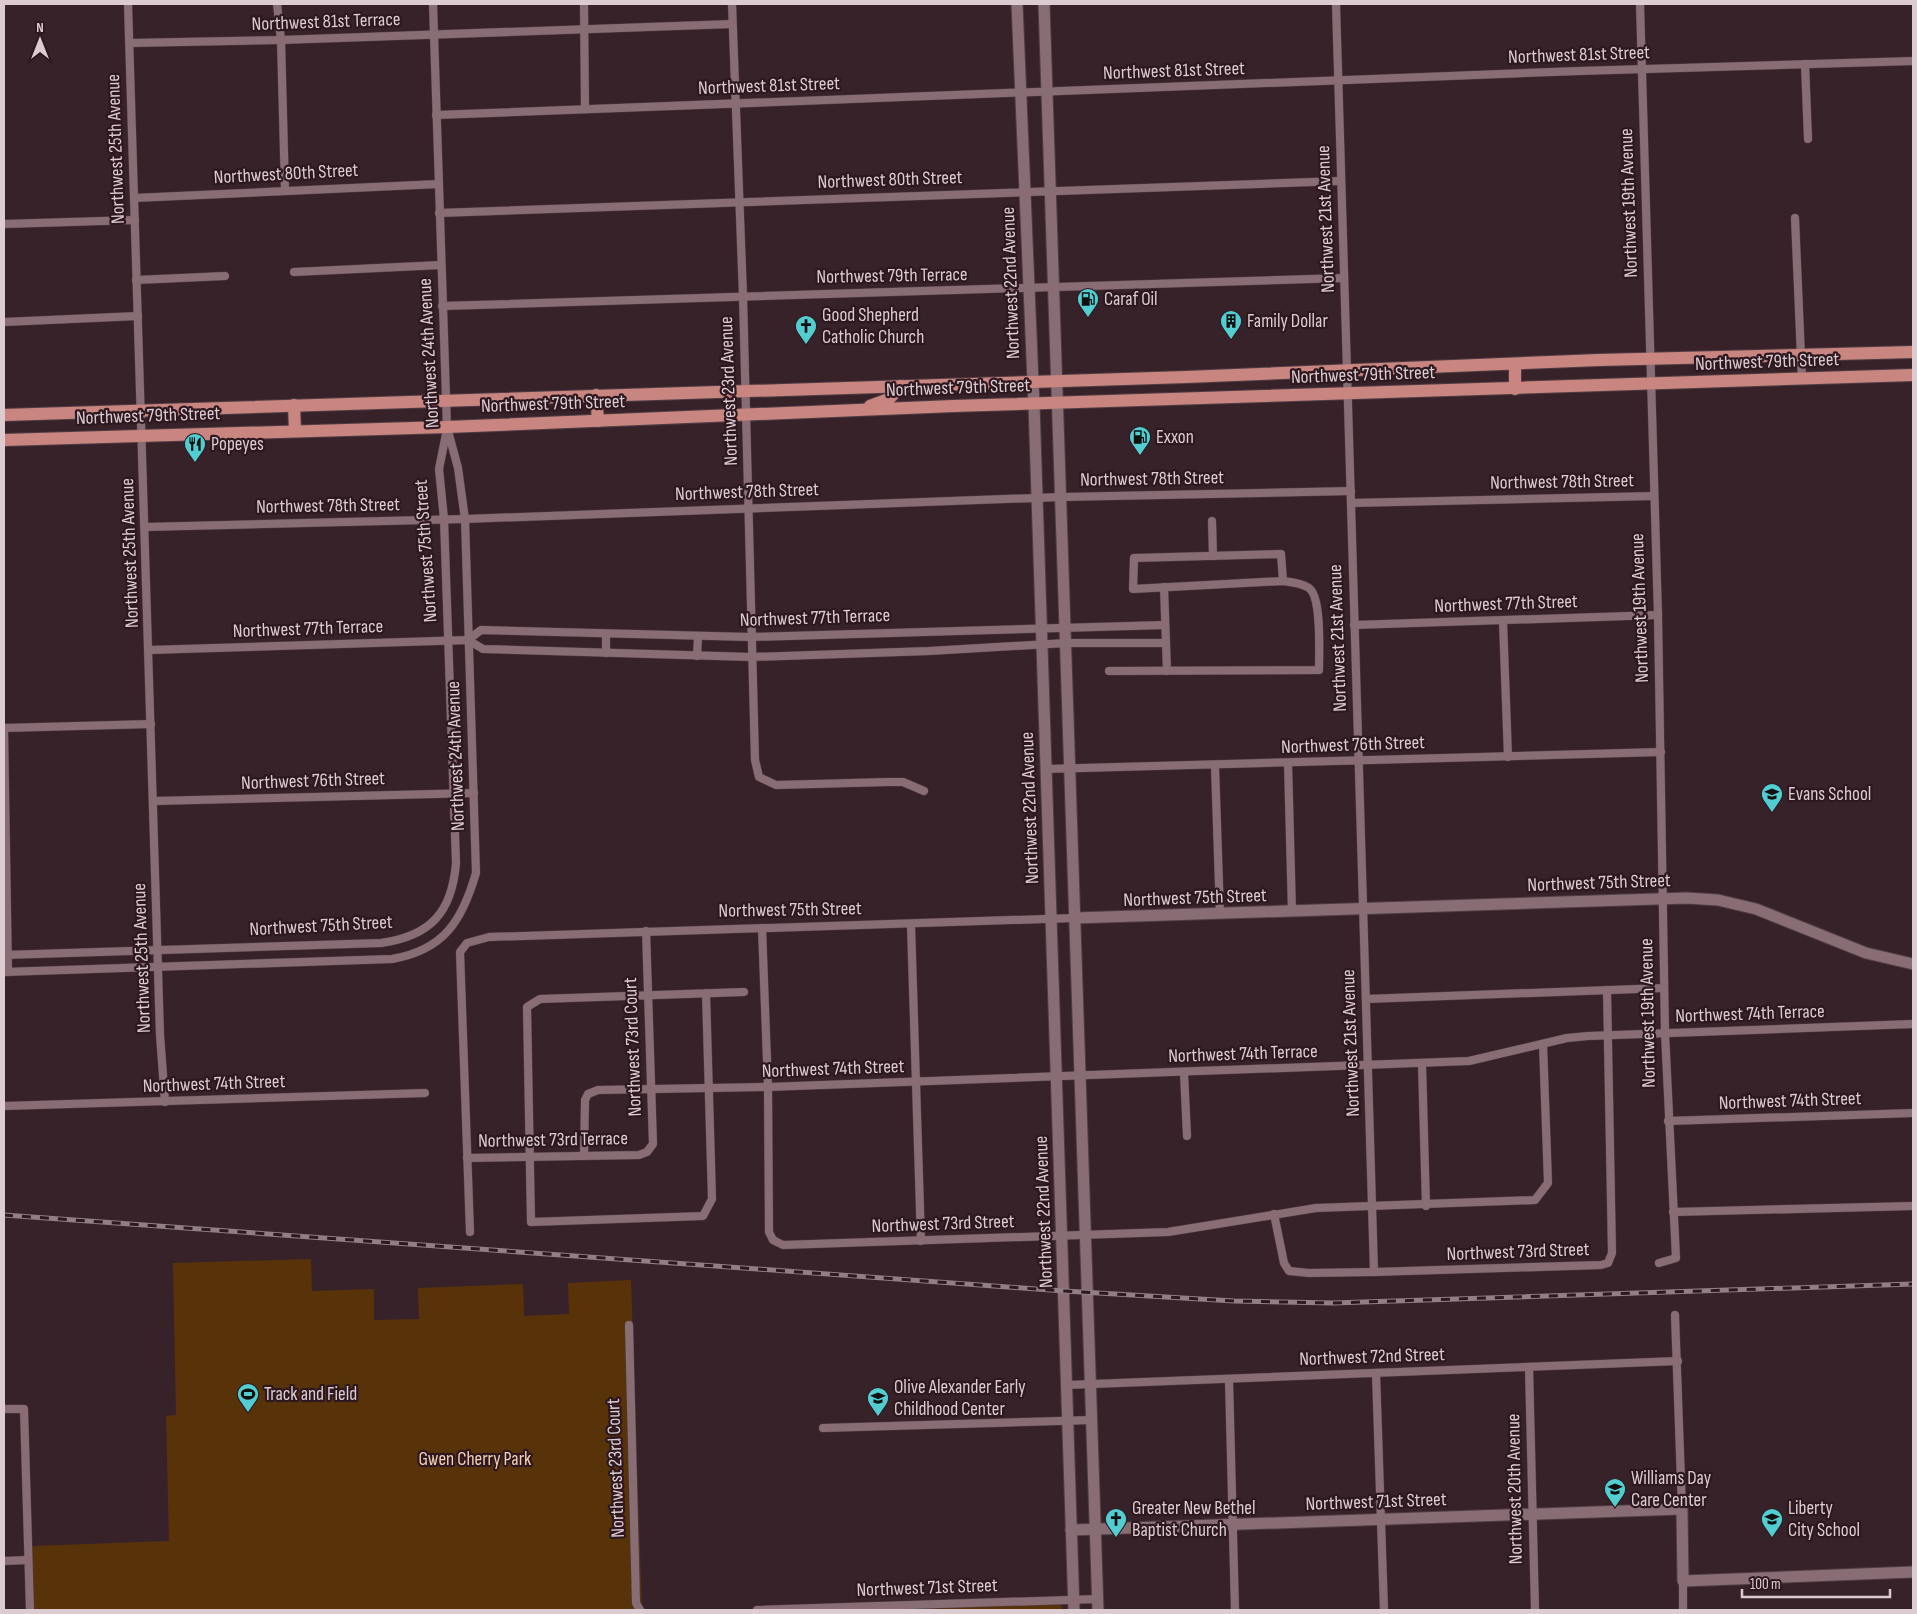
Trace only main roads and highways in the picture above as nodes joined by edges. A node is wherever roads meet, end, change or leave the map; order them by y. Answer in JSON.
{"nodes":[{"id":1,"x":1017,"y":4,"type":"edge"},
{"id":2,"x":1044,"y":4,"type":"edge"},
{"id":3,"x":1913,"y":352,"type":"edge"},
{"id":4,"x":1515,"y":364,"type":"junction"},
{"id":5,"x":1913,"y":375,"type":"edge"},
{"id":6,"x":1186,"y":377,"type":"junction"},
{"id":7,"x":1057,"y":380,"type":"junction"},
{"id":8,"x":1033,"y":381,"type":"junction"},
{"id":9,"x":901,"y":386,"type":"junction"},
{"id":10,"x":1516,"y":389,"type":"junction"},
{"id":11,"x":596,"y":395,"type":"junction"},
{"id":12,"x":1188,"y":399,"type":"junction"},
{"id":13,"x":1058,"y":404,"type":"junction"},
{"id":14,"x":294,"y":405,"type":"junction"},
{"id":15,"x":1034,"y":405,"type":"junction"},
{"id":16,"x":836,"y":411,"type":"junction"},
{"id":17,"x":4,"y":415,"type":"edge"},
{"id":18,"x":598,"y":421,"type":"junction"},
{"id":19,"x":295,"y":431,"type":"junction"},
{"id":20,"x":4,"y":440,"type":"edge"},
{"id":21,"x":1075,"y":918,"type":"junction"},
{"id":22,"x":1913,"y":964,"type":"edge"},
{"id":23,"x":1096,"y":1529,"type":"junction"},
{"id":24,"x":1071,"y":1530,"type":"junction"},
{"id":25,"x":1913,"y":1572,"type":"edge"},
{"id":26,"x":1098,"y":1604,"type":"edge"},
{"id":27,"x":1074,"y":1605,"type":"edge"}],
"edges":[{"from":1,"to":8,"type":"main road","name":"Northwest 22nd Avenue"},
{"from":2,"to":7,"type":"main road"},
{"from":3,"to":4,"type":"main road","name":"Northwest 79th Street"},
{"from":4,"to":6,"type":"main road","name":"Northwest 79th Street"},
{"from":4,"to":10,"type":"main road"},
{"from":5,"to":10,"type":"main road","name":"Northwest 79th Street"},
{"from":6,"to":7,"type":"main road","name":"Northwest 79th Street"},
{"from":6,"to":12,"type":"main road"},
{"from":7,"to":8,"type":"main road","name":"Northwest 79th Street"},
{"from":7,"to":13,"type":"main road"},
{"from":8,"to":9,"type":"main road","name":"Northwest 79th Street"},
{"from":8,"to":15,"type":"main road","name":"Northwest 22nd Avenue"},
{"from":9,"to":11,"type":"main road","name":"Northwest 79th Street"},
{"from":9,"to":16,"type":"main road"},
{"from":10,"to":12,"type":"main road","name":"Northwest 79th Street"},
{"from":11,"to":14,"type":"main road","name":"Northwest 79th Street"},
{"from":11,"to":18,"type":"main road"},
{"from":12,"to":13,"type":"main road","name":"Northwest 79th Street"},
{"from":13,"to":15,"type":"main road","name":"Northwest 79th Street"},
{"from":13,"to":21,"type":"main road"},
{"from":14,"to":17,"type":"main road","name":"Northwest 79th Street"},
{"from":14,"to":19,"type":"main road"},
{"from":15,"to":16,"type":"main road","name":"Northwest 79th Street"},
{"from":15,"to":24,"type":"main road","name":"Northwest 22nd Avenue"},
{"from":16,"to":18,"type":"main road","name":"Northwest 79th Street"},
{"from":18,"to":19,"type":"main road","name":"Northwest 79th Street"},
{"from":19,"to":20,"type":"main road","name":"Northwest 79th Street"},
{"from":21,"to":22,"type":"main road","name":"Northwest 75th Street"},
{"from":21,"to":23,"type":"main road"},
{"from":23,"to":24,"type":"main road","name":"Northwest 71st Street"},
{"from":23,"to":25,"type":"main road","name":"Northwest 71st Street"},
{"from":23,"to":26,"type":"main road"},
{"from":24,"to":27,"type":"main road","name":"Northwest 22nd Avenue"}]}
